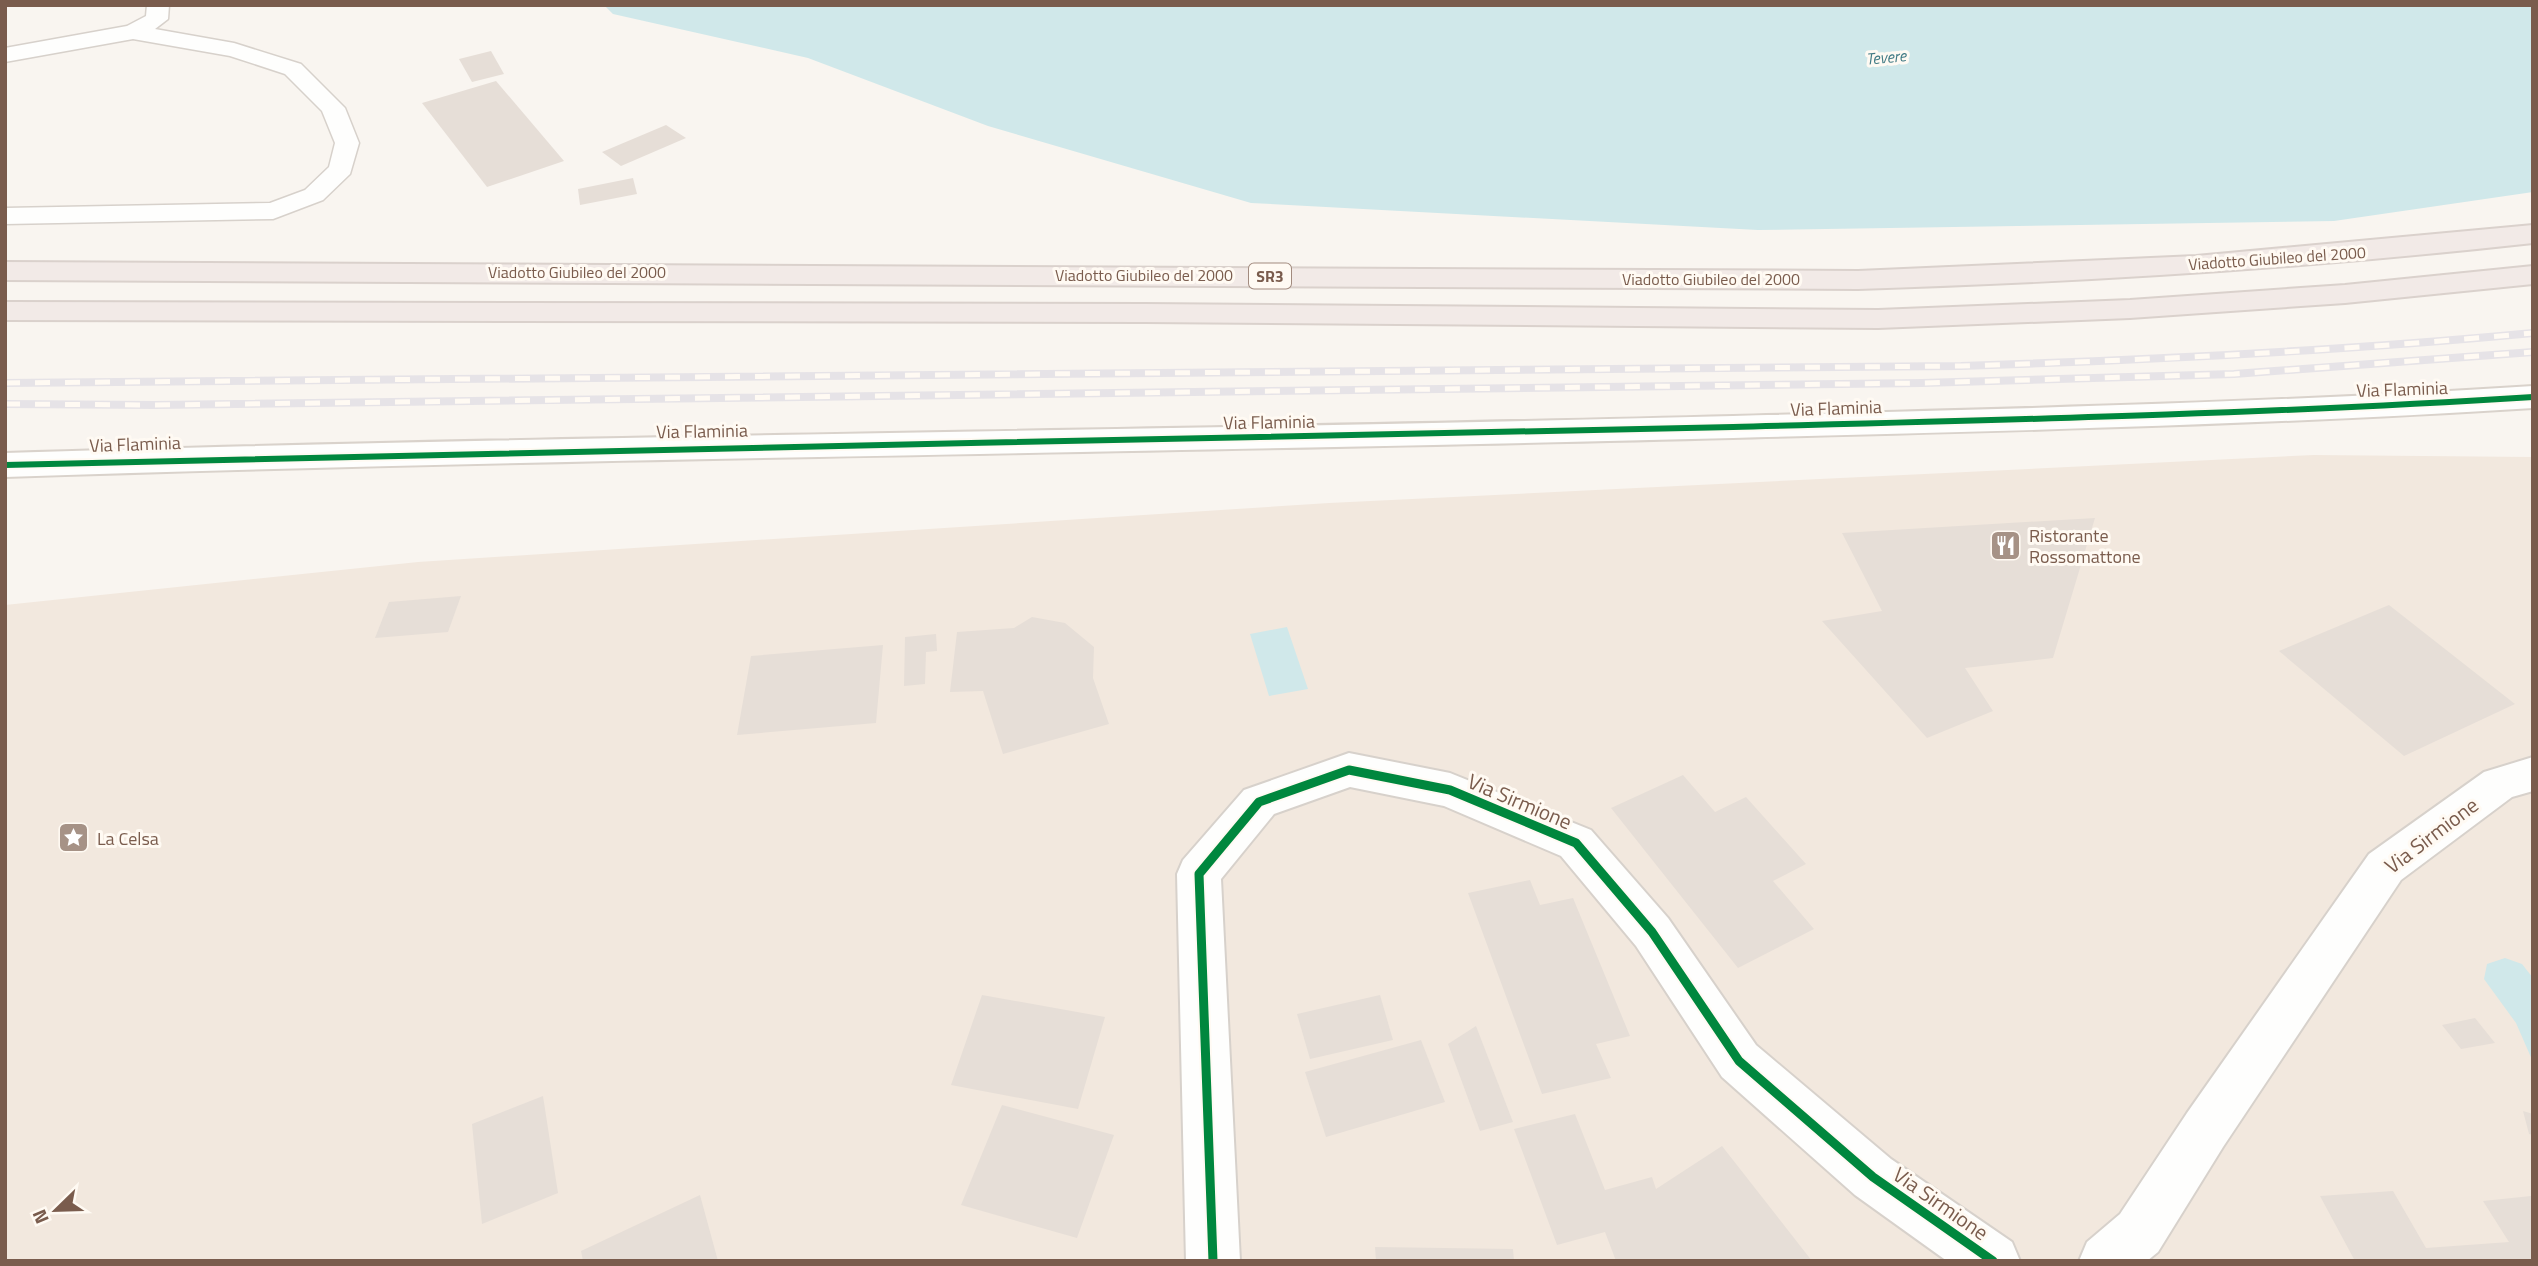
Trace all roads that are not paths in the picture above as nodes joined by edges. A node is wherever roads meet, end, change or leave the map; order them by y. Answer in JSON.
{"nodes":[{"id":1,"x":158,"y":5,"type":"edge"},
{"id":2,"x":133,"y":32,"type":"junction"},
{"id":3,"x":5,"y":55,"type":"edge"},
{"id":4,"x":5,"y":216,"type":"edge"},
{"id":5,"x":2533,"y":234,"type":"edge"},
{"id":6,"x":5,"y":271,"type":"edge"},
{"id":7,"x":2533,"y":275,"type":"edge"},
{"id":8,"x":5,"y":311,"type":"edge"},
{"id":9,"x":2533,"y":397,"type":"edge"},
{"id":10,"x":5,"y":465,"type":"edge"},
{"id":11,"x":2533,"y":774,"type":"edge"},
{"id":12,"x":1213,"y":1261,"type":"edge"},
{"id":13,"x":1993,"y":1261,"type":"edge"},
{"id":14,"x":2106,"y":1261,"type":"edge"}],
"edges":[{"from":1,"to":2,"type":"lane"},
{"from":2,"to":3,"type":"lane"},
{"from":2,"to":4,"type":"lane"},
{"from":5,"to":6,"type":"highway","name":"Viadotto Giubileo del 2000","number":"SR3"},
{"from":7,"to":8,"type":"highway"},
{"from":9,"to":10,"type":"street","name":"Via Flaminia"},
{"from":11,"to":14,"type":"street","name":"Via Sirmione"},
{"from":12,"to":13,"type":"street","name":"Via Sirmione"}]}
